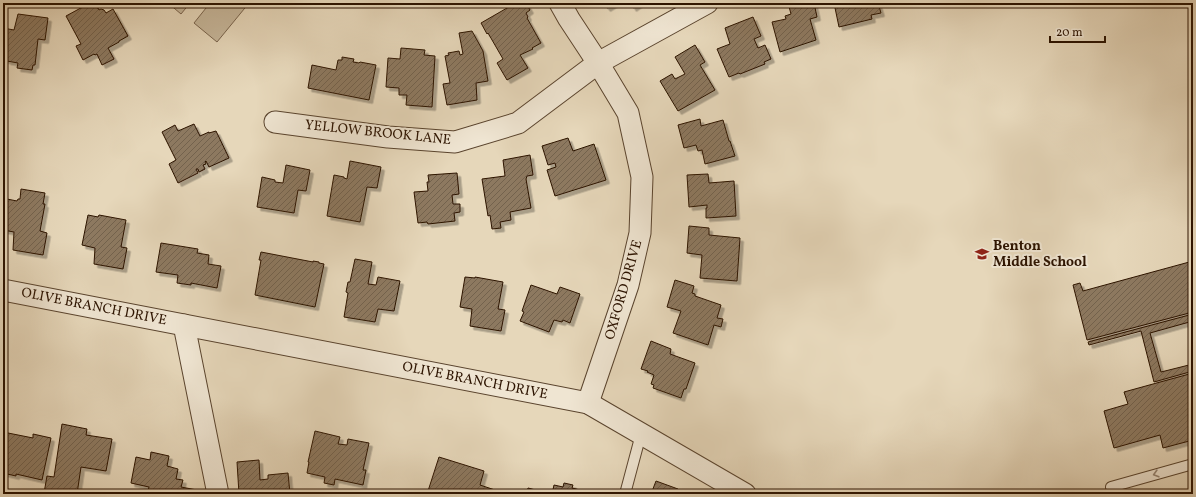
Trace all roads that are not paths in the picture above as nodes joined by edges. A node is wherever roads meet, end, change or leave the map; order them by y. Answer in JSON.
{"nodes":[{"id":1,"x":560,"y":3,"type":"edge"},
{"id":2,"x":707,"y":3,"type":"edge"},
{"id":3,"x":598,"y":63,"type":"junction"},
{"id":4,"x":275,"y":122,"type":"dead end"},
{"id":5,"x":3,"y":290,"type":"edge"},
{"id":6,"x":184,"y":325,"type":"junction"},
{"id":7,"x":588,"y":403,"type":"junction"},
{"id":8,"x":641,"y":434,"type":"junction"},
{"id":9,"x":1193,"y":464,"type":"edge"},
{"id":10,"x":1112,"y":491,"type":"edge"},
{"id":11,"x":741,"y":493,"type":"edge"},
{"id":12,"x":218,"y":494,"type":"edge"},
{"id":13,"x":625,"y":494,"type":"edge"}],
"edges":[{"from":1,"to":3,"type":"street","name":"OXFORD DRIVE"},
{"from":2,"to":3,"type":"street","name":"YELLOW BROOK LANE"},
{"from":3,"to":4,"type":"street","name":"YELLOW BROOK LANE"},
{"from":3,"to":7,"type":"street","name":"OXFORD DRIVE"},
{"from":5,"to":6,"type":"street","name":"OLIVE BRANCH DRIVE"},
{"from":6,"to":7,"type":"street","name":"OLIVE BRANCH DRIVE"},
{"from":6,"to":12,"type":"street","name":"OLIVE BRANCH DRIVE"},
{"from":7,"to":8,"type":"street","name":"OLIVE BRANCH DRIVE"},
{"from":8,"to":11,"type":"street","name":"OLIVE BRANCH DRIVE"},
{"from":8,"to":13,"type":"lane"},
{"from":9,"to":10,"type":"lane","one_way":true}]}
